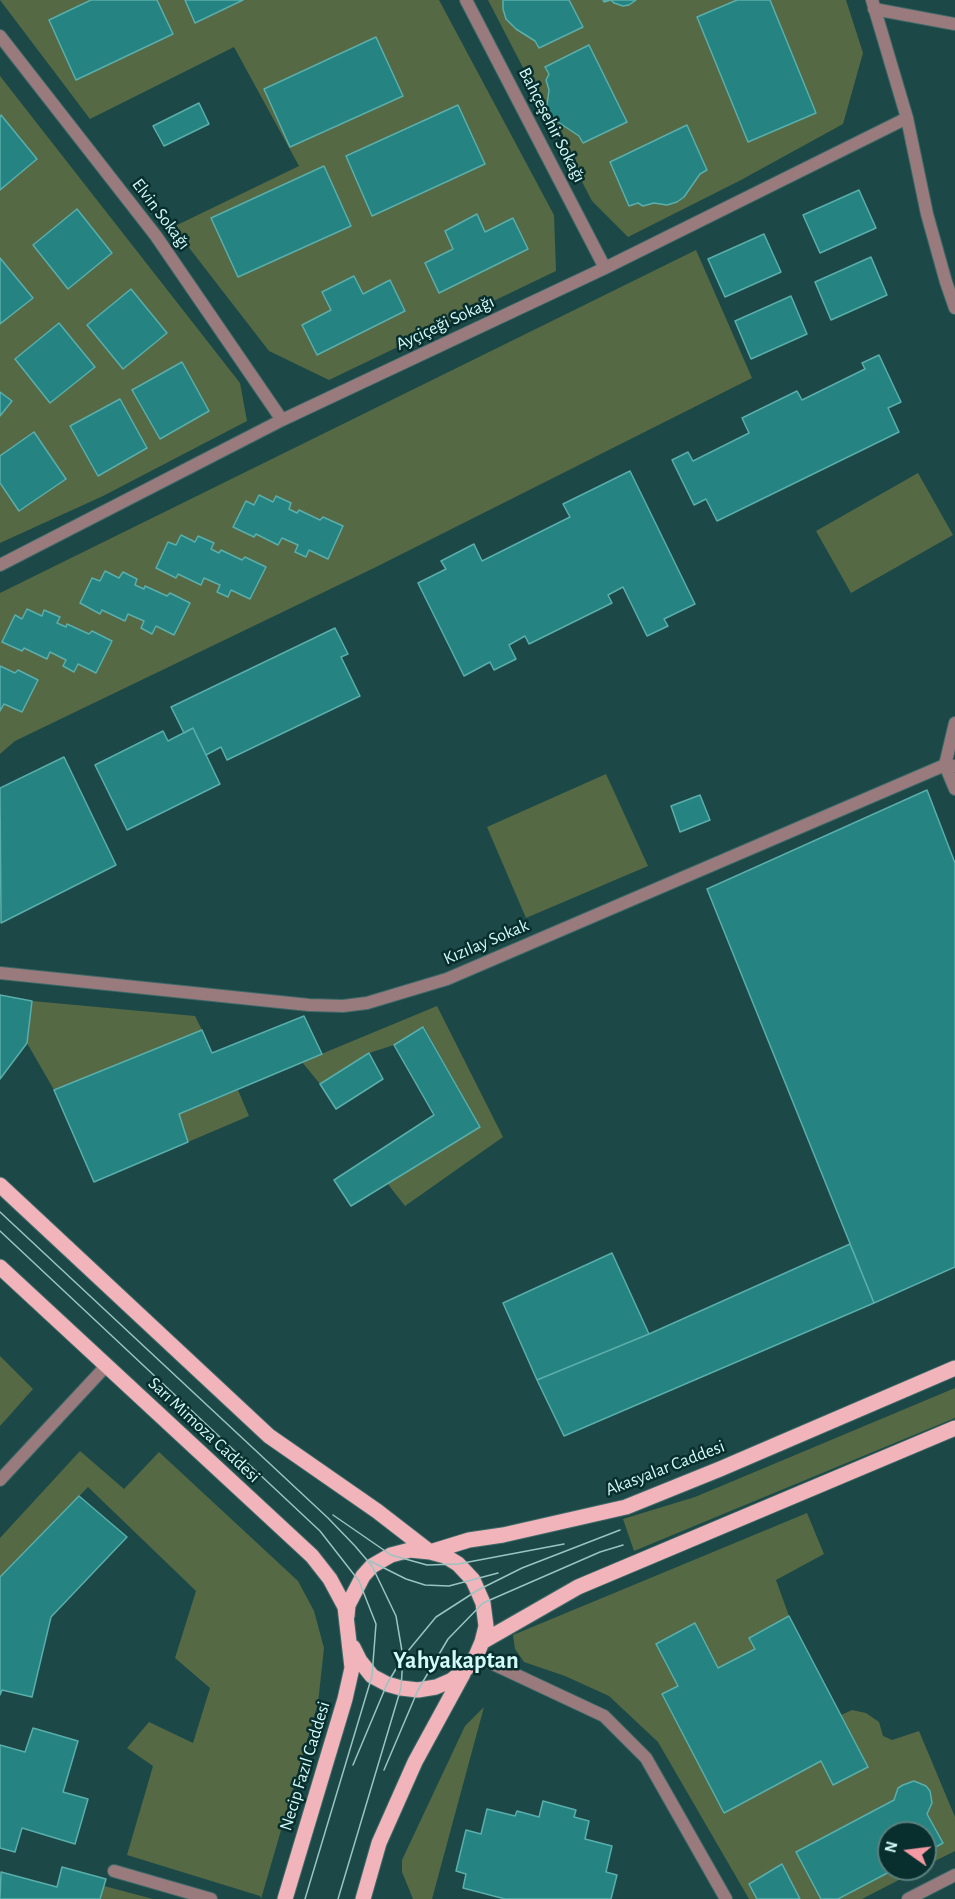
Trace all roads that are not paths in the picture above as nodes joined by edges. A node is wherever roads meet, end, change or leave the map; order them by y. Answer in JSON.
{"nodes":[{"id":1,"x":466,"y":0,"type":"edge"},
{"id":2,"x":873,"y":4,"type":"edge"},
{"id":3,"x":955,"y":24,"type":"edge"},
{"id":4,"x":0,"y":36,"type":"edge"},
{"id":5,"x":907,"y":118,"type":"junction"},
{"id":6,"x":605,"y":267,"type":"junction"},
{"id":7,"x":955,"y":308,"type":"edge"},
{"id":8,"x":282,"y":420,"type":"junction"},
{"id":9,"x":0,"y":565,"type":"edge"},
{"id":10,"x":955,"y":723,"type":"edge"},
{"id":11,"x":950,"y":765,"type":"edge"},
{"id":12,"x":955,"y":789,"type":"edge"},
{"id":13,"x":0,"y":973,"type":"edge"},
{"id":14,"x":0,"y":1185,"type":"edge"},
{"id":15,"x":0,"y":1267,"type":"edge"},
{"id":16,"x":106,"y":1366,"type":"junction"},
{"id":17,"x":955,"y":1368,"type":"edge"},
{"id":18,"x":955,"y":1428,"type":"edge"},
{"id":19,"x":0,"y":1480,"type":"edge"},
{"id":20,"x":430,"y":1552,"type":"junction"},
{"id":21,"x":347,"y":1621,"type":"junction"},
{"id":22,"x":350,"y":1642,"type":"junction"},
{"id":23,"x":479,"y":1649,"type":"junction"},
{"id":24,"x":466,"y":1669,"type":"junction"},
{"id":25,"x":114,"y":1871,"type":"dead end"},
{"id":26,"x":955,"y":1875,"type":"edge"},
{"id":27,"x":212,"y":1899,"type":"edge"},
{"id":28,"x":285,"y":1899,"type":"edge"},
{"id":29,"x":363,"y":1899,"type":"edge"},
{"id":30,"x":726,"y":1899,"type":"edge"},
{"id":31,"x":908,"y":1899,"type":"edge"}],
"edges":[{"from":1,"to":6,"type":"street","name":"Bahçeşehir Sokağı"},
{"from":2,"to":3,"type":"street"},
{"from":2,"to":5,"type":"street"},
{"from":4,"to":8,"type":"street","name":"Elvin Sokağı"},
{"from":5,"to":6,"type":"street","name":"Ayçiçeği Sokağı"},
{"from":5,"to":7,"type":"street"},
{"from":6,"to":8,"type":"street","name":"Ayçiçeği Sokağı"},
{"from":8,"to":9,"type":"street","name":"Ayçiçeği Sokağı"},
{"from":10,"to":11,"type":"street"},
{"from":11,"to":12,"type":"street"},
{"from":11,"to":13,"type":"street","name":"Kızılay Sokak"},
{"from":14,"to":20,"type":"main road"},
{"from":15,"to":16,"type":"main road","name":"Sarı Mimoza Caddesi"},
{"from":16,"to":19,"type":"street"},
{"from":16,"to":21,"type":"main road","name":"Sarı Mimoza Caddesi"},
{"from":17,"to":20,"type":"main road","name":"Akasyalar Caddesi"},
{"from":18,"to":23,"type":"main road"},
{"from":20,"to":21,"type":"main road"},
{"from":20,"to":23,"type":"main road"},
{"from":21,"to":22,"type":"main road","name":"Sarı Mimoza Caddesi"},
{"from":22,"to":24,"type":"main road"},
{"from":22,"to":28,"type":"main road","name":"Necip Fazıl Caddesi"},
{"from":23,"to":24,"type":"main road"},
{"from":23,"to":30,"type":"street"},
{"from":24,"to":29,"type":"main road"},
{"from":25,"to":27,"type":"street"},
{"from":26,"to":31,"type":"street"}]}
